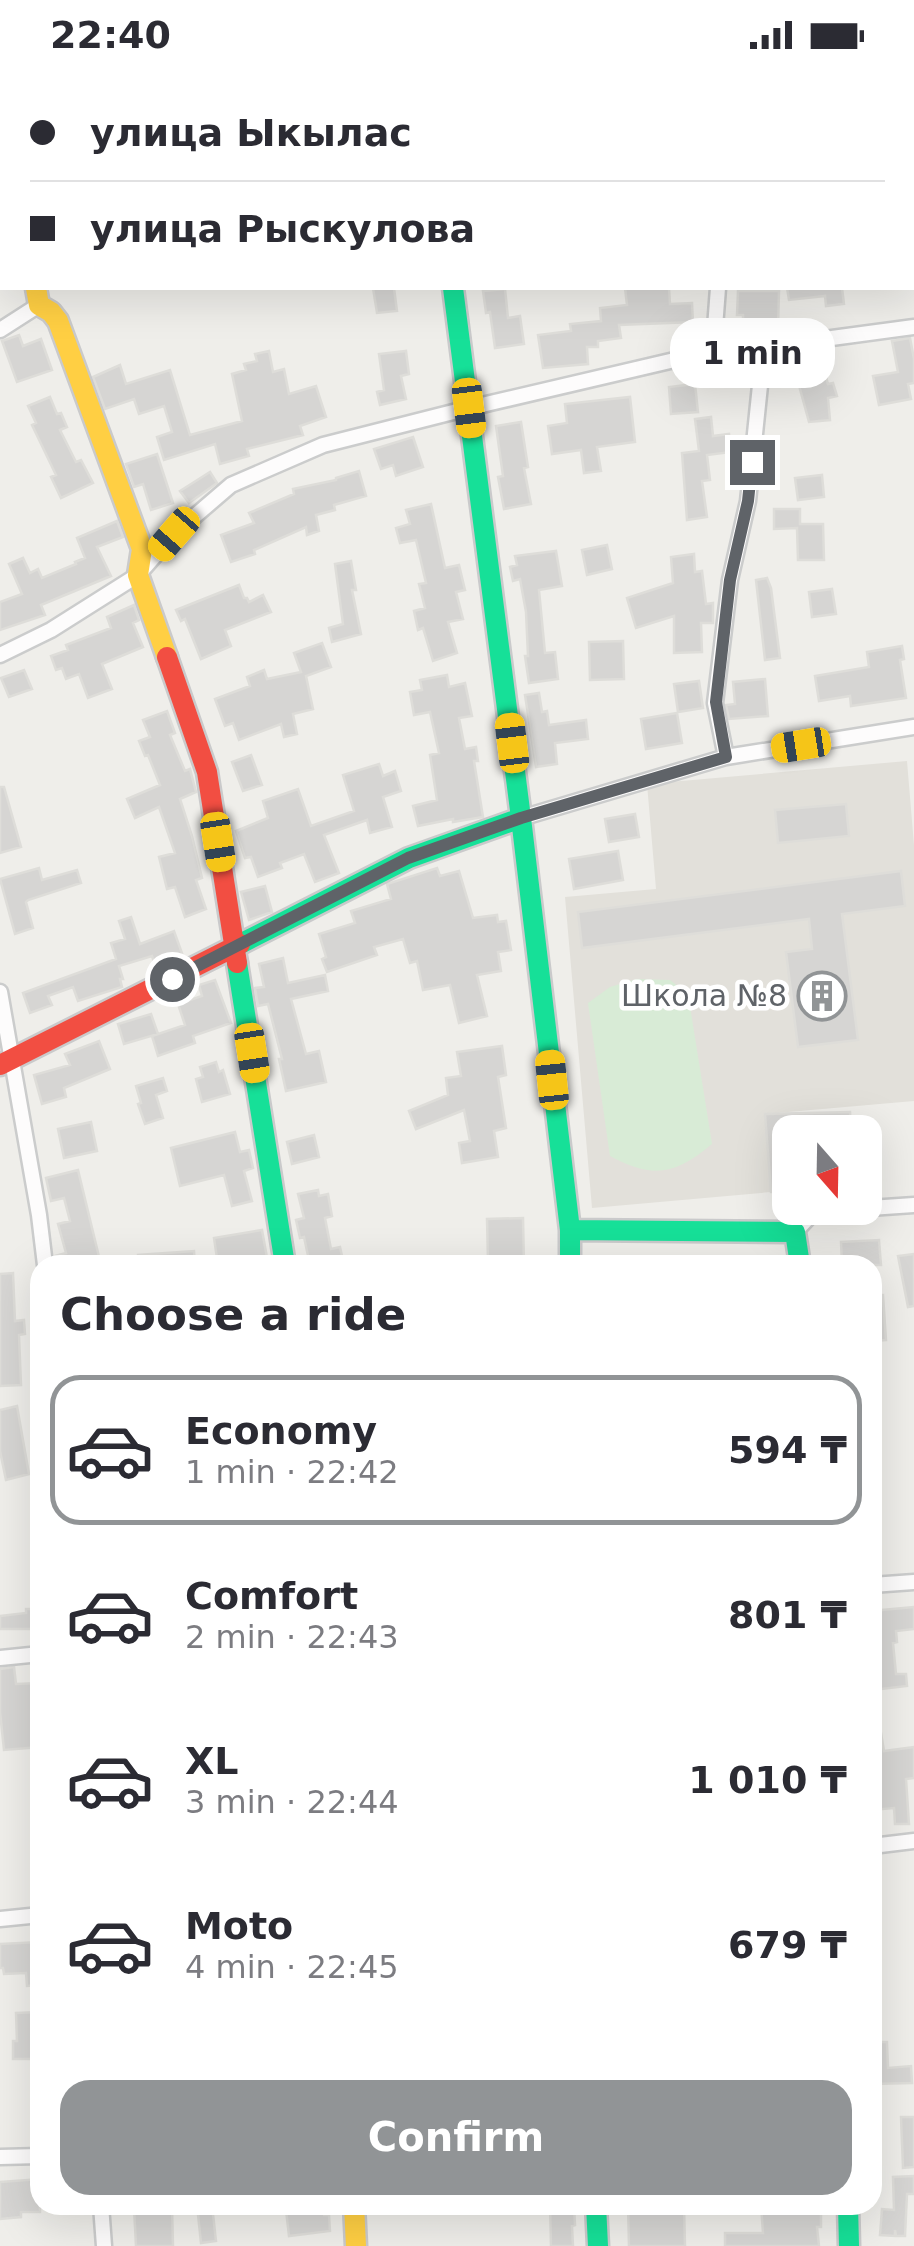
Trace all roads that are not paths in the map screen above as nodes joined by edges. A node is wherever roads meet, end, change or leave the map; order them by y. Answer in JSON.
{"nodes":[{"id":1,"x":453,"y":290,"type":"edge"},
{"id":2,"x":718,"y":290,"type":"edge"},
{"id":3,"x":38,"y":296,"type":"edge"},
{"id":4,"x":914,"y":326,"type":"edge"},
{"id":5,"x":0,"y":330,"type":"edge"},
{"id":6,"x":764,"y":347,"type":"junction"},
{"id":7,"x":713,"y":354,"type":"junction"},
{"id":8,"x":469,"y":408,"type":"junction"},
{"id":9,"x":138,"y":575,"type":"junction"},
{"id":10,"x":0,"y":655,"type":"edge"},
{"id":11,"x":914,"y":727,"type":"edge"},
{"id":12,"x":726,"y":757,"type":"junction"},
{"id":13,"x":521,"y":818,"type":"junction"},
{"id":14,"x":235,"y":948,"type":"junction"},
{"id":15,"x":0,"y":992,"type":"edge"},
{"id":16,"x":6,"y":1062,"type":"edge"},
{"id":17,"x":914,"y":1205,"type":"edge"},
{"id":18,"x":570,"y":1230,"type":"junction"},
{"id":19,"x":795,"y":1232,"type":"junction"},
{"id":20,"x":44,"y":1255,"type":"edge"},
{"id":21,"x":283,"y":1255,"type":"edge"},
{"id":22,"x":570,"y":1255,"type":"edge"},
{"id":23,"x":798,"y":1255,"type":"edge"},
{"id":24,"x":914,"y":1582,"type":"edge"},
{"id":25,"x":882,"y":1584,"type":"edge"},
{"id":26,"x":30,"y":1655,"type":"edge"},
{"id":27,"x":0,"y":1658,"type":"edge"},
{"id":28,"x":914,"y":1841,"type":"edge"},
{"id":29,"x":882,"y":1845,"type":"edge"},
{"id":30,"x":30,"y":1915,"type":"edge"},
{"id":31,"x":0,"y":1919,"type":"edge"},
{"id":32,"x":30,"y":2156,"type":"edge"},
{"id":33,"x":0,"y":2158,"type":"edge"},
{"id":34,"x":102,"y":2215,"type":"edge"},
{"id":35,"x":354,"y":2215,"type":"edge"},
{"id":36,"x":596,"y":2215,"type":"edge"},
{"id":37,"x":848,"y":2215,"type":"edge"},
{"id":38,"x":104,"y":2246,"type":"edge"},
{"id":39,"x":356,"y":2246,"type":"edge"},
{"id":40,"x":598,"y":2246,"type":"edge"},
{"id":41,"x":850,"y":2246,"type":"edge"}],
"edges":[{"from":1,"to":8,"type":"street"},
{"from":2,"to":7,"type":"street"},
{"from":3,"to":5,"type":"street"},
{"from":3,"to":9,"type":"street"},
{"from":4,"to":6,"type":"street"},
{"from":6,"to":7,"type":"street"},
{"from":6,"to":12,"type":"street"},
{"from":7,"to":8,"type":"street"},
{"from":8,"to":9,"type":"street"},
{"from":8,"to":13,"type":"street"},
{"from":9,"to":10,"type":"street"},
{"from":9,"to":14,"type":"street"},
{"from":11,"to":12,"type":"street"},
{"from":12,"to":13,"type":"street"},
{"from":13,"to":14,"type":"street"},
{"from":13,"to":18,"type":"street"},
{"from":14,"to":16,"type":"street"},
{"from":14,"to":21,"type":"street"},
{"from":15,"to":16,"type":"street"},
{"from":16,"to":20,"type":"street"},
{"from":17,"to":19,"type":"street"},
{"from":18,"to":19,"type":"street"},
{"from":18,"to":22,"type":"street"},
{"from":19,"to":23,"type":"street"},
{"from":24,"to":25,"type":"street"},
{"from":26,"to":27,"type":"street"},
{"from":28,"to":29,"type":"street"},
{"from":30,"to":31,"type":"street"},
{"from":32,"to":33,"type":"street"},
{"from":34,"to":38,"type":"street"},
{"from":35,"to":39,"type":"street"},
{"from":36,"to":40,"type":"street"},
{"from":37,"to":41,"type":"street"}]}
